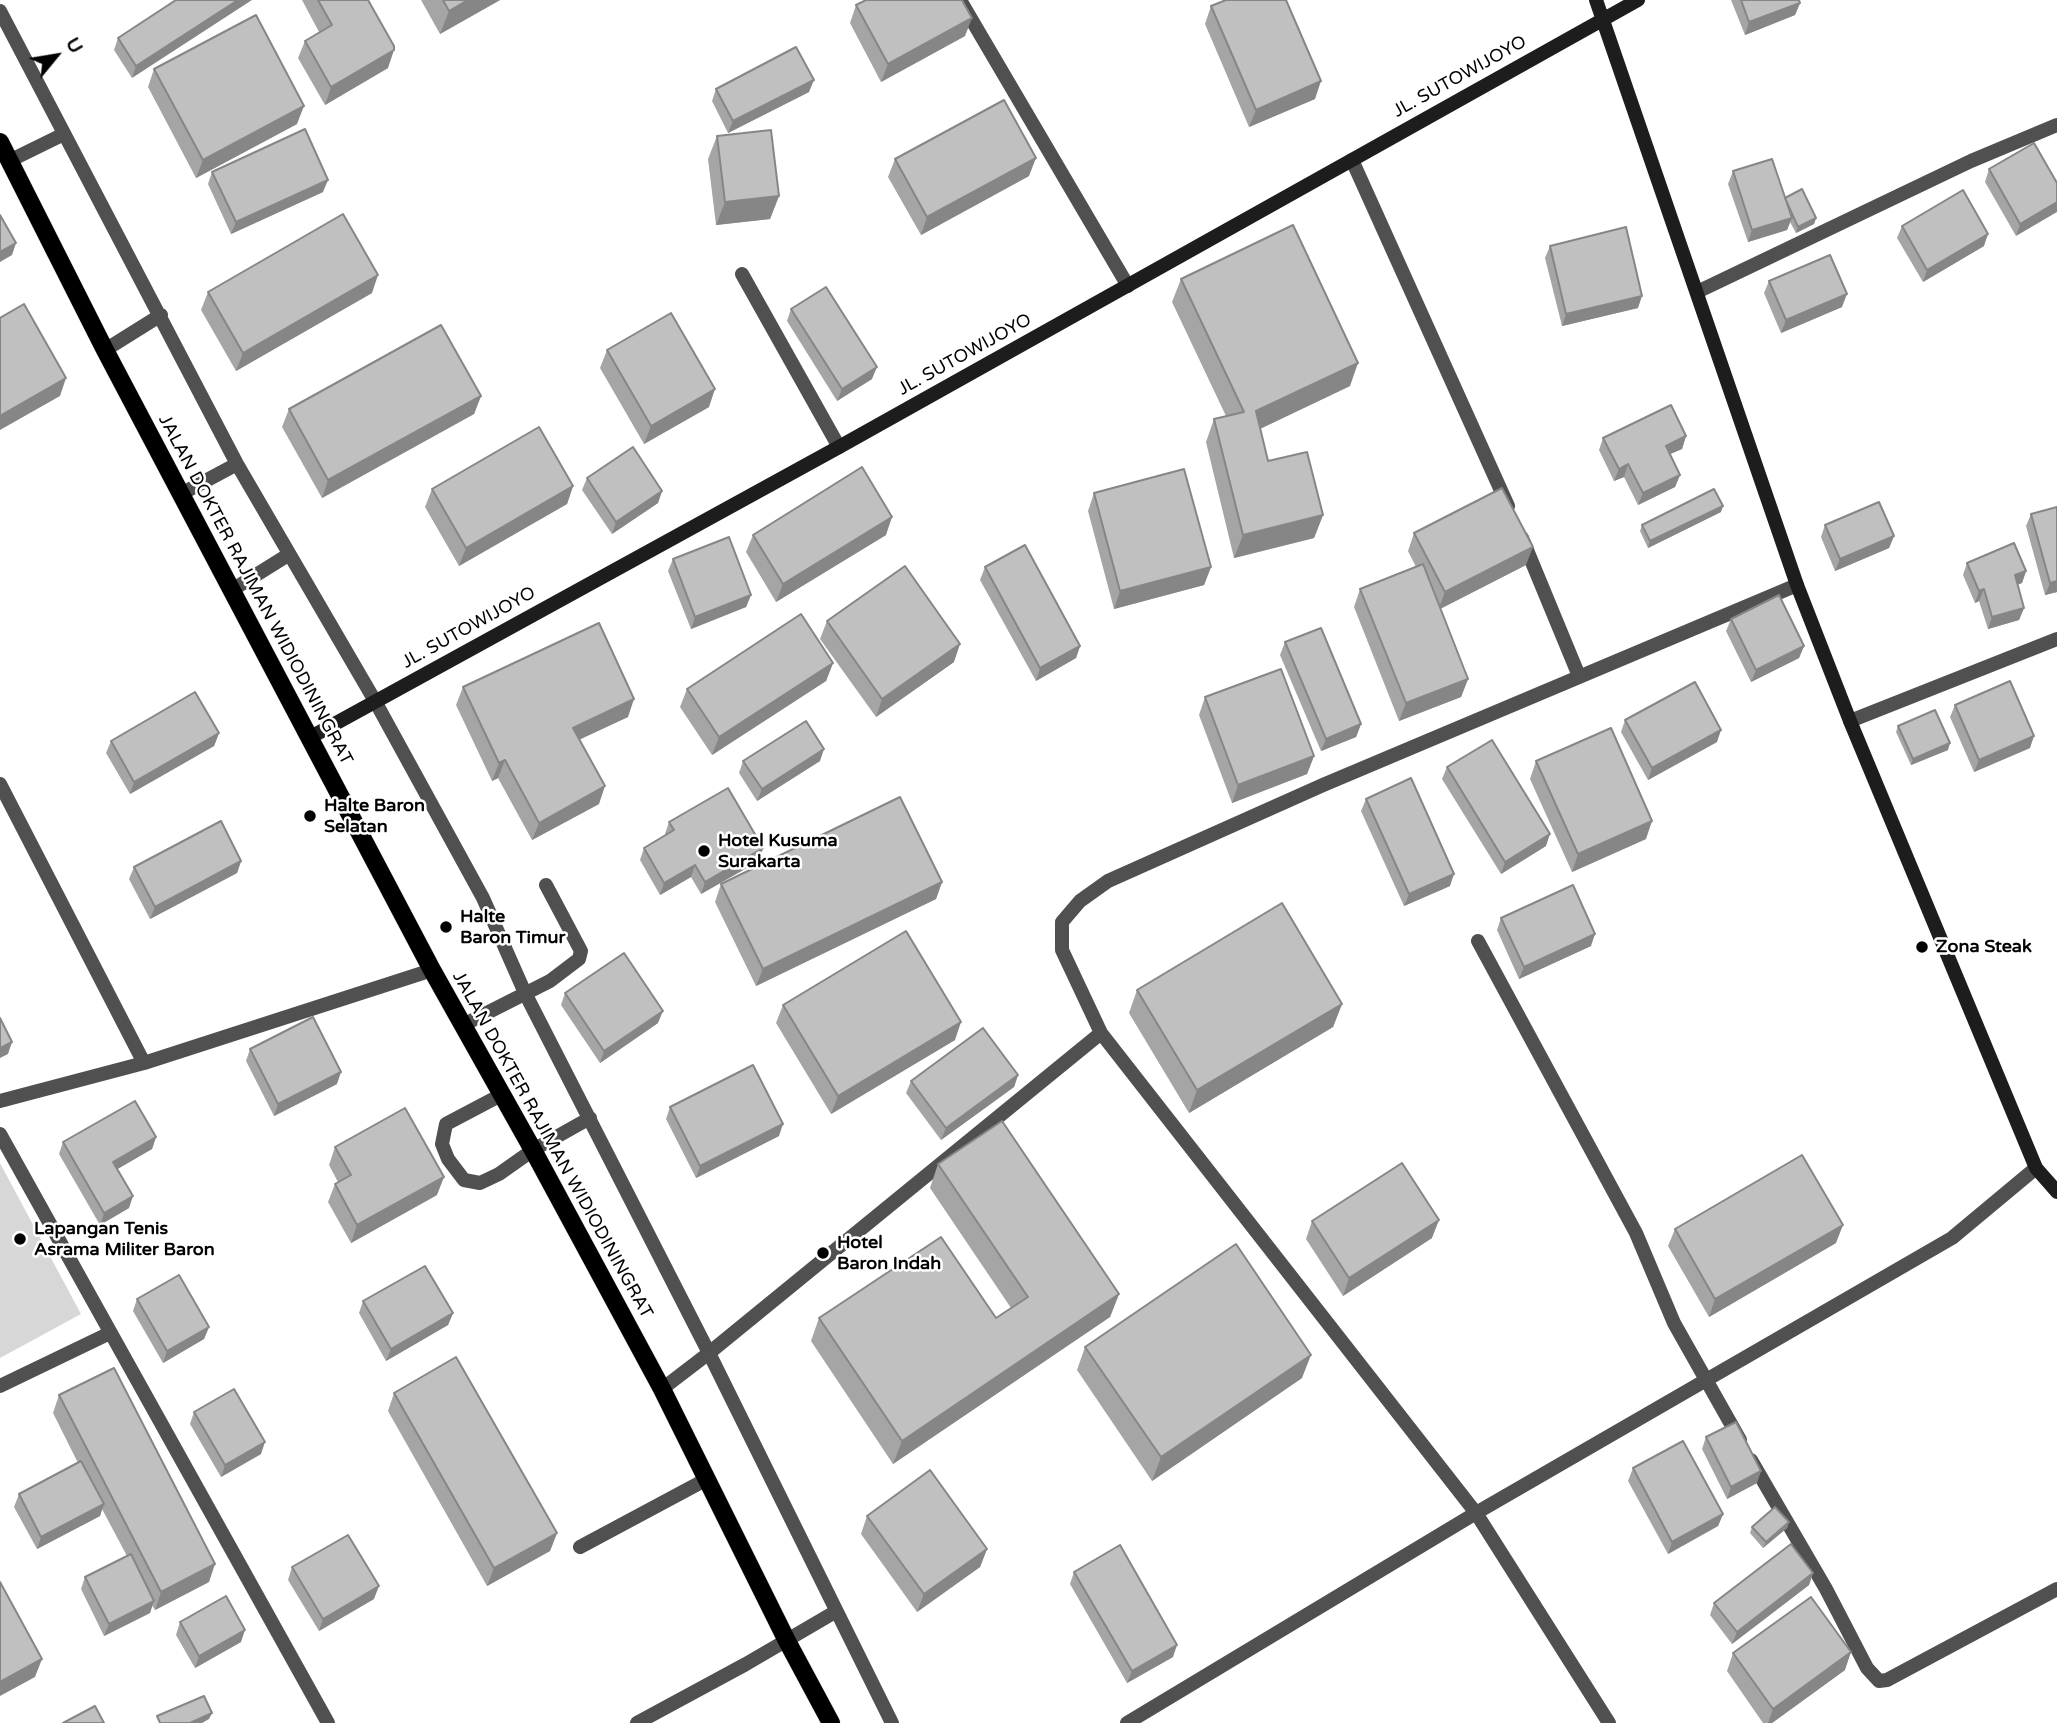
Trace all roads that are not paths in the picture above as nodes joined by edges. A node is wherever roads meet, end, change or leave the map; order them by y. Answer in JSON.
{"nodes":[{"id":1,"x":960,"y":0,"type":"edge"},
{"id":2,"x":1596,"y":0,"type":"edge"},
{"id":3,"x":1638,"y":0,"type":"edge"},
{"id":4,"x":0,"y":11,"type":"edge"},
{"id":5,"x":1603,"y":18,"type":"junction"},
{"id":6,"x":2057,"y":125,"type":"edge"},
{"id":7,"x":64,"y":134,"type":"junction"},
{"id":8,"x":0,"y":142,"type":"edge"},
{"id":9,"x":1352,"y":160,"type":"junction"},
{"id":10,"x":9,"y":161,"type":"junction"},
{"id":11,"x":742,"y":274,"type":"dead end"},
{"id":12,"x":1128,"y":286,"type":"junction"},
{"id":13,"x":1697,"y":292,"type":"junction"},
{"id":14,"x":161,"y":315,"type":"junction"},
{"id":15,"x":105,"y":350,"type":"junction"},
{"id":16,"x":839,"y":447,"type":"junction"},
{"id":17,"x":237,"y":464,"type":"junction"},
{"id":18,"x":181,"y":494,"type":"junction"},
{"id":19,"x":288,"y":555,"type":"junction"},
{"id":20,"x":1797,"y":585,"type":"junction"},
{"id":21,"x":232,"y":590,"type":"junction"},
{"id":22,"x":2057,"y":639,"type":"edge"},
{"id":23,"x":1579,"y":676,"type":"junction"},
{"id":24,"x":375,"y":701,"type":"junction"},
{"id":25,"x":1850,"y":721,"type":"junction"},
{"id":26,"x":309,"y":738,"type":"junction"},
{"id":27,"x":0,"y":784,"type":"edge"},
{"id":28,"x":546,"y":886,"type":"dead end"},
{"id":29,"x":1478,"y":942,"type":"dead end"},
{"id":30,"x":432,"y":970,"type":"junction"},
{"id":31,"x":525,"y":993,"type":"junction"},
{"id":32,"x":463,"y":1026,"type":"junction"},
{"id":33,"x":1101,"y":1033,"type":"junction"},
{"id":34,"x":145,"y":1063,"type":"junction"},
{"id":35,"x":501,"y":1095,"type":"junction"},
{"id":36,"x":0,"y":1101,"type":"edge"},
{"id":37,"x":590,"y":1118,"type":"junction"},
{"id":38,"x":0,"y":1134,"type":"edge"},
{"id":39,"x":533,"y":1150,"type":"junction"},
{"id":40,"x":2036,"y":1168,"type":"junction"},
{"id":41,"x":2057,"y":1192,"type":"edge"},
{"id":42,"x":110,"y":1333,"type":"junction"},
{"id":43,"x":709,"y":1353,"type":"junction"},
{"id":44,"x":1707,"y":1381,"type":"junction"},
{"id":45,"x":0,"y":1386,"type":"edge"},
{"id":46,"x":662,"y":1389,"type":"junction"},
{"id":47,"x":707,"y":1479,"type":"junction"},
{"id":48,"x":1476,"y":1513,"type":"junction"},
{"id":49,"x":580,"y":1547,"type":"dead end"},
{"id":50,"x":2057,"y":1588,"type":"edge"},
{"id":51,"x":835,"y":1612,"type":"junction"},
{"id":52,"x":786,"y":1641,"type":"junction"},
{"id":53,"x":328,"y":1723,"type":"edge"},
{"id":54,"x":637,"y":1723,"type":"edge"},
{"id":55,"x":831,"y":1723,"type":"edge"},
{"id":56,"x":892,"y":1723,"type":"edge"},
{"id":57,"x":1127,"y":1723,"type":"edge"},
{"id":58,"x":1609,"y":1723,"type":"edge"}],
"edges":[{"from":1,"to":12,"type":"street"},
{"from":2,"to":5,"type":"main road"},
{"from":3,"to":5,"type":"main road","name":"JL. SUTOWIJOYO"},
{"from":4,"to":7,"type":"street"},
{"from":5,"to":9,"type":"main road","name":"JL. SUTOWIJOYO"},
{"from":5,"to":13,"type":"main road"},
{"from":6,"to":13,"type":"street"},
{"from":7,"to":10,"type":"street"},
{"from":7,"to":14,"type":"street"},
{"from":8,"to":10,"type":"main road","name":"JALAN DOKTER RAJIMAN WIDIODININGRAT"},
{"from":9,"to":12,"type":"main road","name":"JL. SUTOWIJOYO"},
{"from":9,"to":23,"type":"street"},
{"from":10,"to":15,"type":"main road","name":"JALAN DOKTER RAJIMAN WIDIODININGRAT"},
{"from":11,"to":16,"type":"street"},
{"from":12,"to":16,"type":"main road","name":"JL. SUTOWIJOYO"},
{"from":13,"to":20,"type":"main road"},
{"from":14,"to":15,"type":"street"},
{"from":14,"to":17,"type":"street"},
{"from":15,"to":18,"type":"main road","name":"JALAN DOKTER RAJIMAN WIDIODININGRAT"},
{"from":16,"to":24,"type":"main road","name":"JL. SUTOWIJOYO"},
{"from":17,"to":18,"type":"street"},
{"from":17,"to":19,"type":"street"},
{"from":18,"to":21,"type":"main road","name":"JALAN DOKTER RAJIMAN WIDIODININGRAT"},
{"from":19,"to":21,"type":"street"},
{"from":19,"to":24,"type":"street"},
{"from":20,"to":23,"type":"street"},
{"from":20,"to":25,"type":"main road"},
{"from":21,"to":26,"type":"main road","name":"JALAN DOKTER RAJIMAN WIDIODININGRAT"},
{"from":22,"to":25,"type":"street"},
{"from":23,"to":33,"type":"street"},
{"from":24,"to":26,"type":"main road","name":"JL. SUTOWIJOYO"},
{"from":24,"to":31,"type":"street"},
{"from":25,"to":40,"type":"main road"},
{"from":26,"to":30,"type":"main road","name":"JALAN DOKTER RAJIMAN WIDIODININGRAT"},
{"from":27,"to":34,"type":"street"},
{"from":28,"to":31,"type":"street"},
{"from":29,"to":44,"type":"street"},
{"from":30,"to":32,"type":"main road","name":"JALAN DOKTER RAJIMAN WIDIODININGRAT"},
{"from":30,"to":34,"type":"street"},
{"from":31,"to":32,"type":"street"},
{"from":31,"to":37,"type":"street"},
{"from":32,"to":35,"type":"main road","name":"JALAN DOKTER RAJIMAN WIDIODININGRAT"},
{"from":33,"to":43,"type":"street"},
{"from":33,"to":48,"type":"street"},
{"from":34,"to":36,"type":"street"},
{"from":35,"to":39,"type":"main road","name":"JALAN DOKTER RAJIMAN WIDIODININGRAT"},
{"from":35,"to":39,"type":"street"},
{"from":37,"to":39,"type":"street"},
{"from":37,"to":43,"type":"street"},
{"from":38,"to":42,"type":"street"},
{"from":39,"to":46,"type":"main road","name":"JALAN DOKTER RAJIMAN WIDIODININGRAT"},
{"from":40,"to":41,"type":"main road"},
{"from":40,"to":44,"type":"street"},
{"from":42,"to":45,"type":"street"},
{"from":42,"to":53,"type":"street"},
{"from":43,"to":46,"type":"street"},
{"from":43,"to":51,"type":"street"},
{"from":44,"to":48,"type":"street"},
{"from":44,"to":50,"type":"street"},
{"from":46,"to":47,"type":"main road","name":"JALAN DOKTER RAJIMAN WIDIODININGRAT"},
{"from":47,"to":49,"type":"street"},
{"from":47,"to":52,"type":"main road","name":"JALAN DOKTER RAJIMAN WIDIODININGRAT"},
{"from":48,"to":57,"type":"street"},
{"from":48,"to":58,"type":"street"},
{"from":51,"to":52,"type":"street"},
{"from":51,"to":56,"type":"street"},
{"from":52,"to":54,"type":"street"},
{"from":52,"to":55,"type":"main road","name":"JALAN DOKTER RAJIMAN WIDIODININGRAT"}]}
